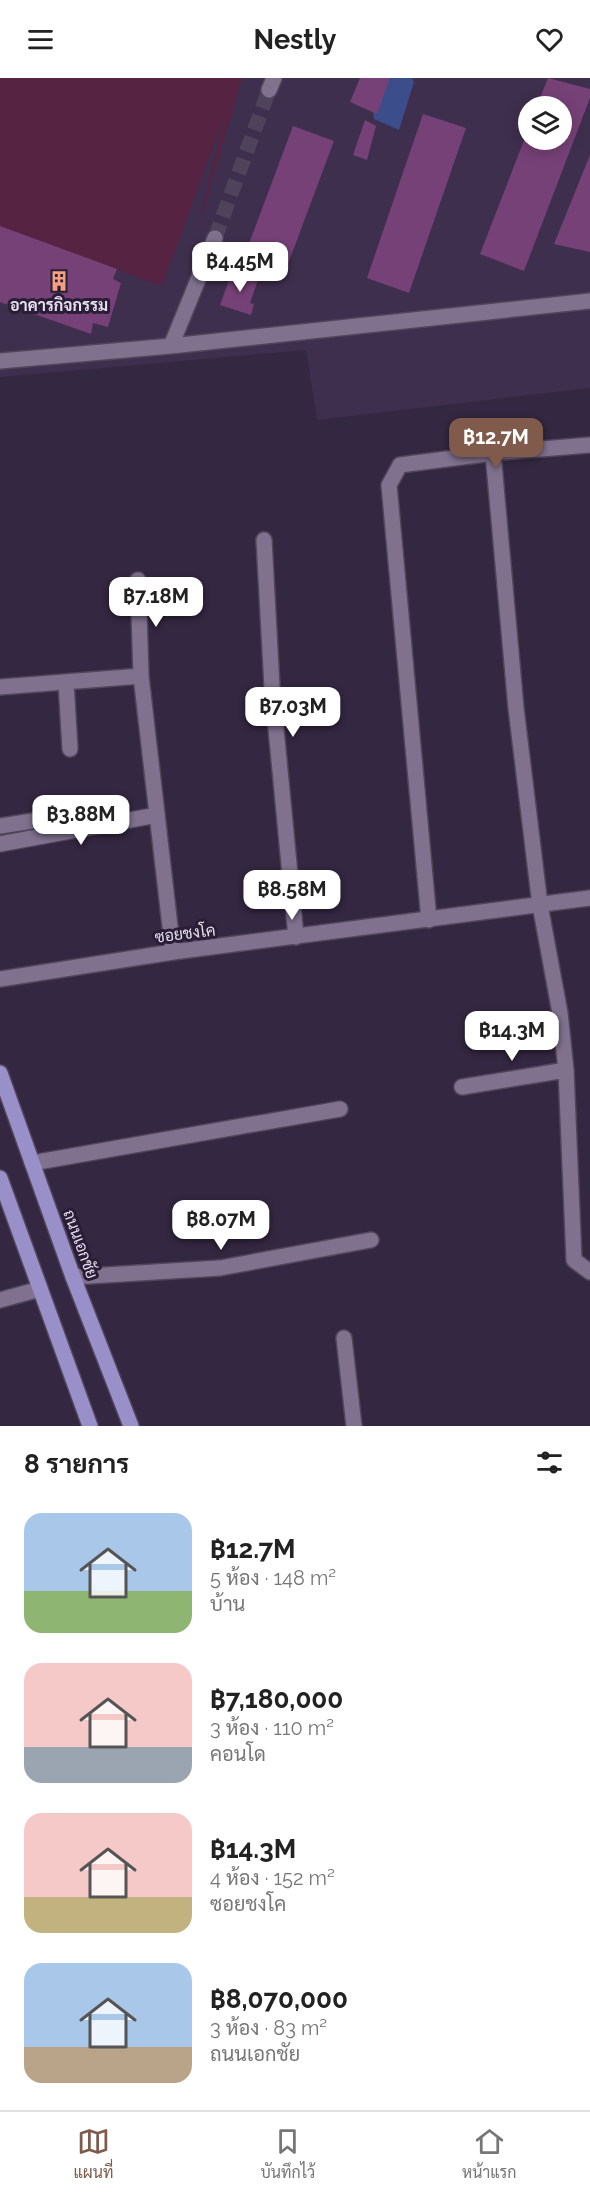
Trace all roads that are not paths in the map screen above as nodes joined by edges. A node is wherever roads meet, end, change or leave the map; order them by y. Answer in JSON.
{"nodes":[{"id":1,"x":215,"y":238,"type":"tunnel mouth"},
{"id":2,"x":590,"y":301,"type":"edge"},
{"id":3,"x":171,"y":346,"type":"junction"},
{"id":4,"x":0,"y":361,"type":"edge"},
{"id":5,"x":590,"y":445,"type":"edge"},
{"id":6,"x":493,"y":453,"type":"junction"},
{"id":7,"x":264,"y":540,"type":"dead end"},
{"id":8,"x":138,"y":580,"type":"dead end"},
{"id":9,"x":141,"y":676,"type":"junction"},
{"id":10,"x":66,"y":682,"type":"junction"},
{"id":11,"x":0,"y":687,"type":"edge"},
{"id":12,"x":70,"y":749,"type":"dead end"},
{"id":13,"x":157,"y":815,"type":"junction"},
{"id":14,"x":51,"y":818,"type":"dead end"},
{"id":15,"x":0,"y":826,"type":"edge"},
{"id":16,"x":0,"y":844,"type":"edge"},
{"id":17,"x":590,"y":898,"type":"edge"},
{"id":18,"x":540,"y":905,"type":"junction"},
{"id":19,"x":429,"y":920,"type":"junction"},
{"id":20,"x":296,"y":937,"type":"junction"},
{"id":21,"x":173,"y":952,"type":"junction"},
{"id":22,"x":0,"y":979,"type":"edge"},
{"id":23,"x":566,"y":1070,"type":"junction"},
{"id":24,"x":0,"y":1073,"type":"edge"},
{"id":25,"x":462,"y":1087,"type":"dead end"},
{"id":26,"x":340,"y":1109,"type":"dead end"},
{"id":27,"x":32,"y":1163,"type":"junction"},
{"id":28,"x":0,"y":1178,"type":"edge"},
{"id":29,"x":371,"y":1240,"type":"dead end"},
{"id":30,"x":590,"y":1272,"type":"edge"},
{"id":31,"x":73,"y":1277,"type":"junction"},
{"id":32,"x":40,"y":1289,"type":"junction"},
{"id":33,"x":0,"y":1300,"type":"edge"},
{"id":34,"x":344,"y":1338,"type":"dead end"},
{"id":35,"x":90,"y":1426,"type":"edge"},
{"id":36,"x":131,"y":1426,"type":"edge"},
{"id":37,"x":354,"y":1426,"type":"edge"}],
"edges":[{"from":1,"to":3,"type":"street"},
{"from":2,"to":3,"type":"street"},
{"from":3,"to":4,"type":"street"},
{"from":5,"to":6,"type":"street"},
{"from":6,"to":18,"type":"street"},
{"from":6,"to":19,"type":"street"},
{"from":7,"to":20,"type":"street"},
{"from":8,"to":9,"type":"street"},
{"from":9,"to":10,"type":"street"},
{"from":9,"to":13,"type":"street"},
{"from":10,"to":11,"type":"street"},
{"from":10,"to":12,"type":"street"},
{"from":13,"to":16,"type":"street"},
{"from":13,"to":21,"type":"street"},
{"from":14,"to":15,"type":"street"},
{"from":17,"to":18,"type":"street","name":"ซอยชงโค"},
{"from":18,"to":19,"type":"street","name":"ซอยชงโค"},
{"from":18,"to":23,"type":"street"},
{"from":19,"to":20,"type":"street","name":"ซอยชงโค"},
{"from":20,"to":21,"type":"street","name":"ซอยชงโค"},
{"from":21,"to":22,"type":"street","name":"ซอยชงโค"},
{"from":23,"to":25,"type":"street"},
{"from":23,"to":30,"type":"street"},
{"from":24,"to":27,"type":"main road","name":"ถนนเอกชัย"},
{"from":26,"to":27,"type":"street"},
{"from":27,"to":31,"type":"main road","name":"ถนนเอกชัย"},
{"from":28,"to":32,"type":"main road"},
{"from":29,"to":31,"type":"street"},
{"from":31,"to":36,"type":"main road","name":"ถนนเอกชัย"},
{"from":32,"to":33,"type":"street"},
{"from":32,"to":35,"type":"main road"},
{"from":34,"to":37,"type":"street"}]}
